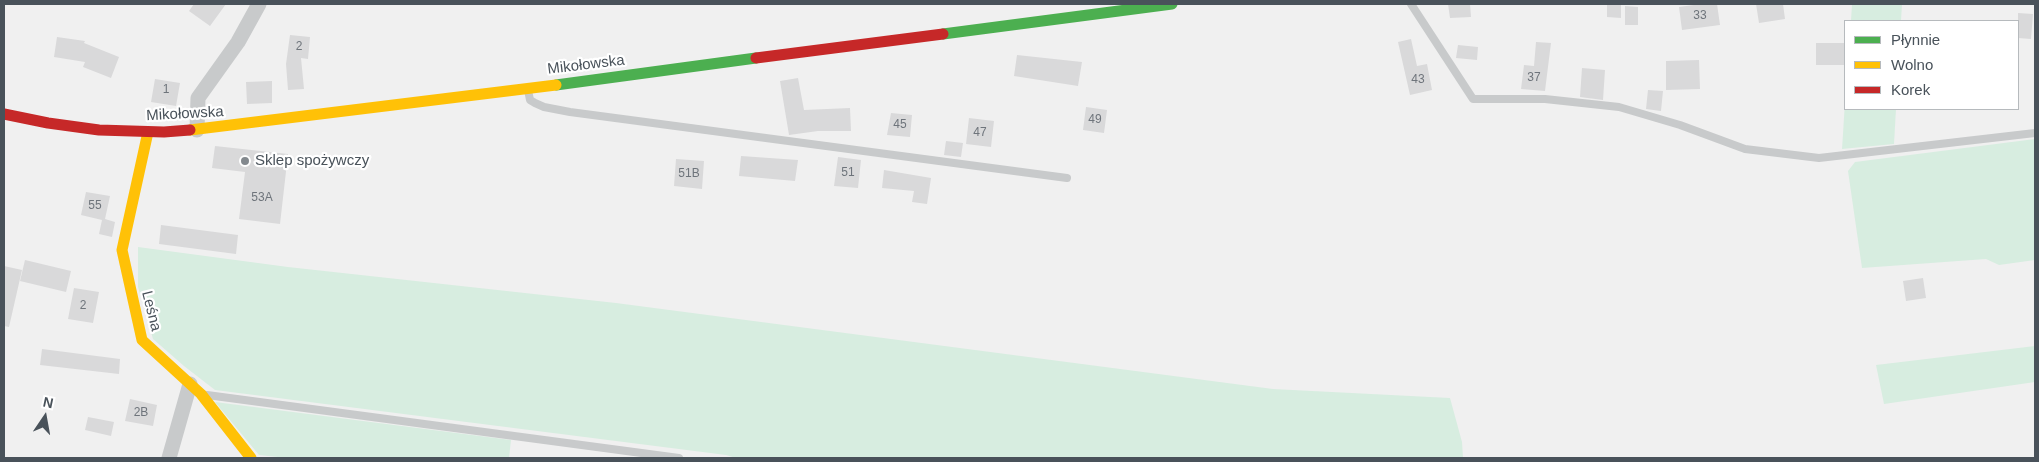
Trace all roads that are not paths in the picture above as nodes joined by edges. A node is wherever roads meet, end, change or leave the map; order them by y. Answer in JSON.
{"nodes":[{"id":1,"x":259,"y":4,"type":"edge"},
{"id":2,"x":1172,"y":4,"type":"edge"},
{"id":3,"x":1411,"y":4,"type":"edge"},
{"id":4,"x":528,"y":88,"type":"junction"},
{"id":5,"x":4,"y":114,"type":"edge"},
{"id":6,"x":197,"y":130,"type":"junction"},
{"id":7,"x":148,"y":132,"type":"junction"},
{"id":8,"x":2035,"y":133,"type":"edge"},
{"id":9,"x":1067,"y":178,"type":"dead end"},
{"id":10,"x":190,"y":384,"type":"junction"},
{"id":11,"x":201,"y":394,"type":"junction"},
{"id":12,"x":169,"y":458,"type":"edge"},
{"id":13,"x":251,"y":458,"type":"edge"},
{"id":14,"x":679,"y":458,"type":"edge"}],
"edges":[{"from":1,"to":6,"type":"street"},
{"from":2,"to":4,"type":"main road","name":"Mikołowska"},
{"from":3,"to":8,"type":"lane"},
{"from":4,"to":6,"type":"main road","name":"Mikołowska"},
{"from":4,"to":9,"type":"lane"},
{"from":5,"to":7,"type":"main road","name":"Mikołowska"},
{"from":6,"to":7,"type":"main road","name":"Mikołowska"},
{"from":7,"to":10,"type":"main road","name":"Leśna"},
{"from":10,"to":11,"type":"main road","name":"Leśna"},
{"from":10,"to":12,"type":"street"},
{"from":11,"to":13,"type":"main road","name":"Leśna"},
{"from":11,"to":14,"type":"lane"}]}
